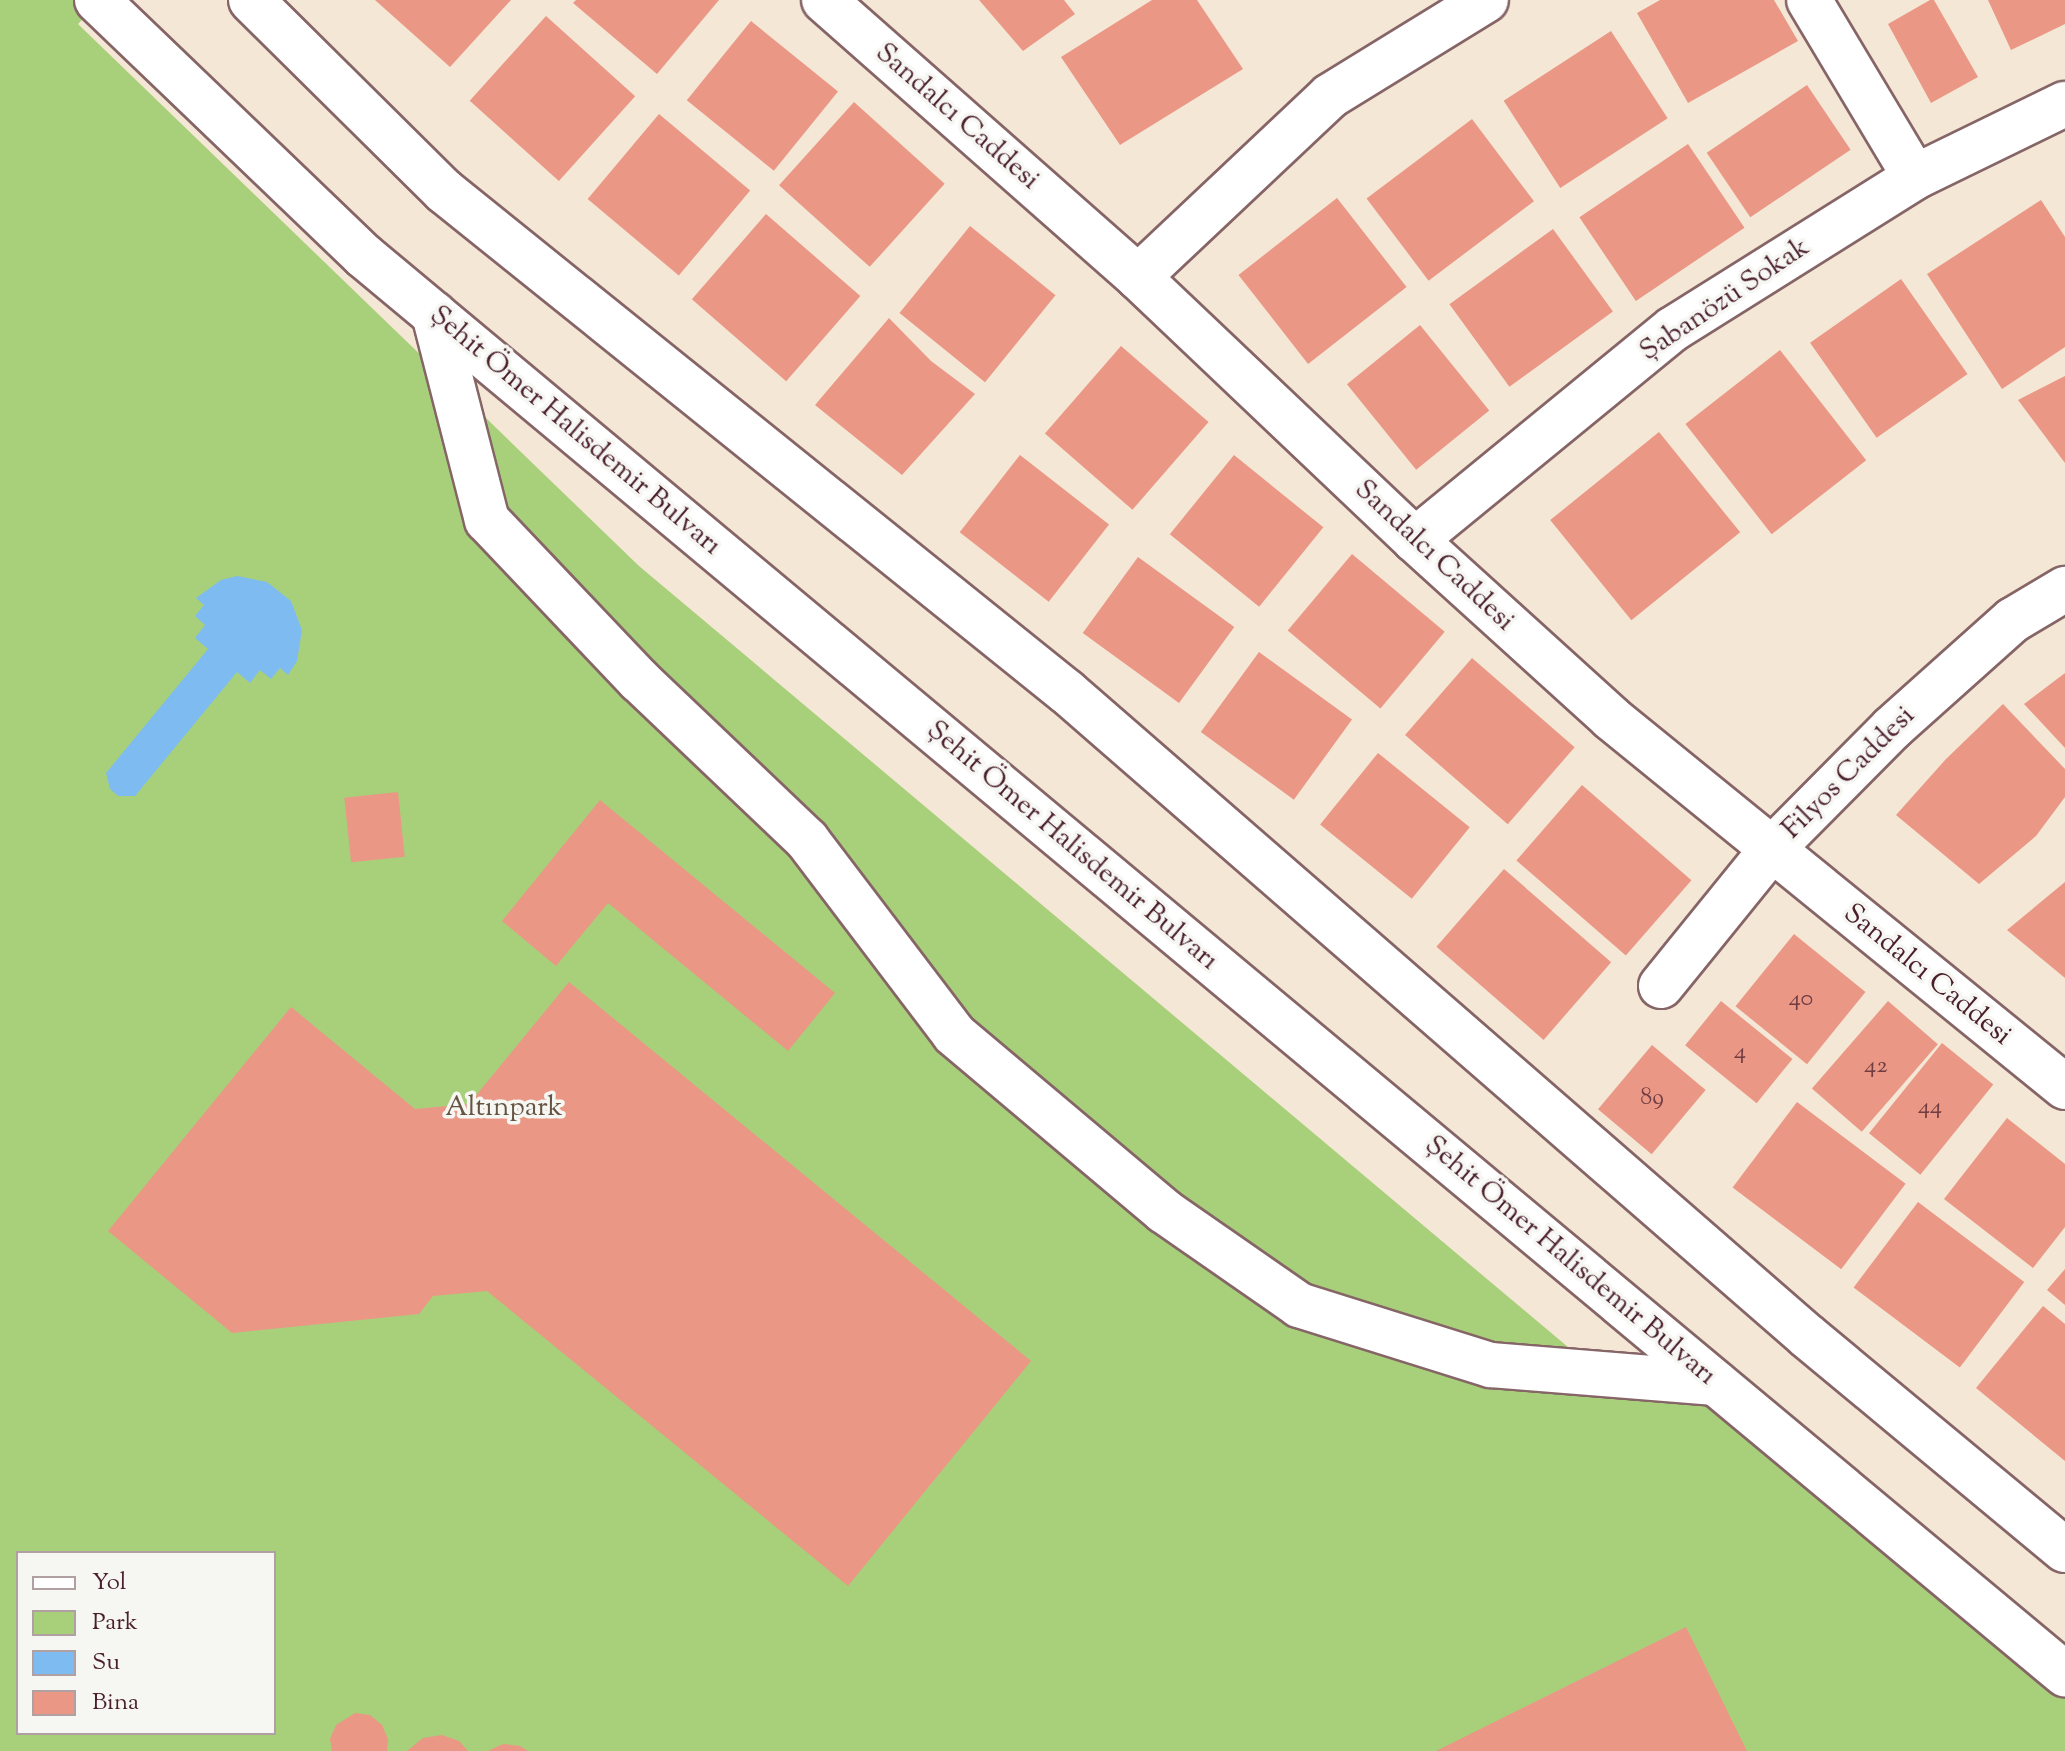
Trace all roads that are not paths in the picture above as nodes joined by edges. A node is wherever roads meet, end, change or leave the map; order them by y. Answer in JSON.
{"nodes":[{"id":1,"x":97,"y":0,"type":"edge"},
{"id":2,"x":251,"y":0,"type":"edge"},
{"id":3,"x":824,"y":0,"type":"edge"},
{"id":4,"x":1486,"y":0,"type":"edge"},
{"id":5,"x":1809,"y":0,"type":"edge"},
{"id":6,"x":2065,"y":104,"type":"edge"},
{"id":7,"x":1915,"y":177,"type":"junction"},
{"id":8,"x":1138,"y":277,"type":"junction"},
{"id":9,"x":434,"y":314,"type":"junction"},
{"id":10,"x":1415,"y":540,"type":"junction"},
{"id":11,"x":2065,"y":589,"type":"edge"},
{"id":12,"x":1772,"y":849,"type":"junction"},
{"id":13,"x":1661,"y":986,"type":"dead end"},
{"id":14,"x":2063,"y":1082,"type":"edge"},
{"id":15,"x":1715,"y":1383,"type":"junction"},
{"id":16,"x":2065,"y":1550,"type":"edge"},
{"id":17,"x":2065,"y":1674,"type":"edge"}],
"edges":[{"from":1,"to":9,"type":"main road","name":"Şehit Ömer Halisdemir Bulvarı"},
{"from":2,"to":16,"type":"main road"},
{"from":3,"to":8,"type":"main road","name":"Sandalcı Caddesi"},
{"from":4,"to":8,"type":"main road"},
{"from":5,"to":7,"type":"main road"},
{"from":6,"to":7,"type":"main road","name":"Şabanözü Sokak"},
{"from":7,"to":10,"type":"main road","name":"Şabanözü Sokak"},
{"from":8,"to":10,"type":"main road","name":"Sandalcı Caddesi"},
{"from":9,"to":15,"type":"main road","name":"Şehit Ömer Halisdemir Bulvarı"},
{"from":9,"to":15,"type":"main road"},
{"from":10,"to":12,"type":"main road","name":"Sandalcı Caddesi"},
{"from":11,"to":12,"type":"main road","name":"Filyos Caddesi"},
{"from":12,"to":13,"type":"main road","name":"Filyos Caddesi"},
{"from":12,"to":14,"type":"main road","name":"Sandalcı Caddesi"},
{"from":15,"to":17,"type":"main road","name":"Şehit Ömer Halisdemir Bulvarı"}]}
